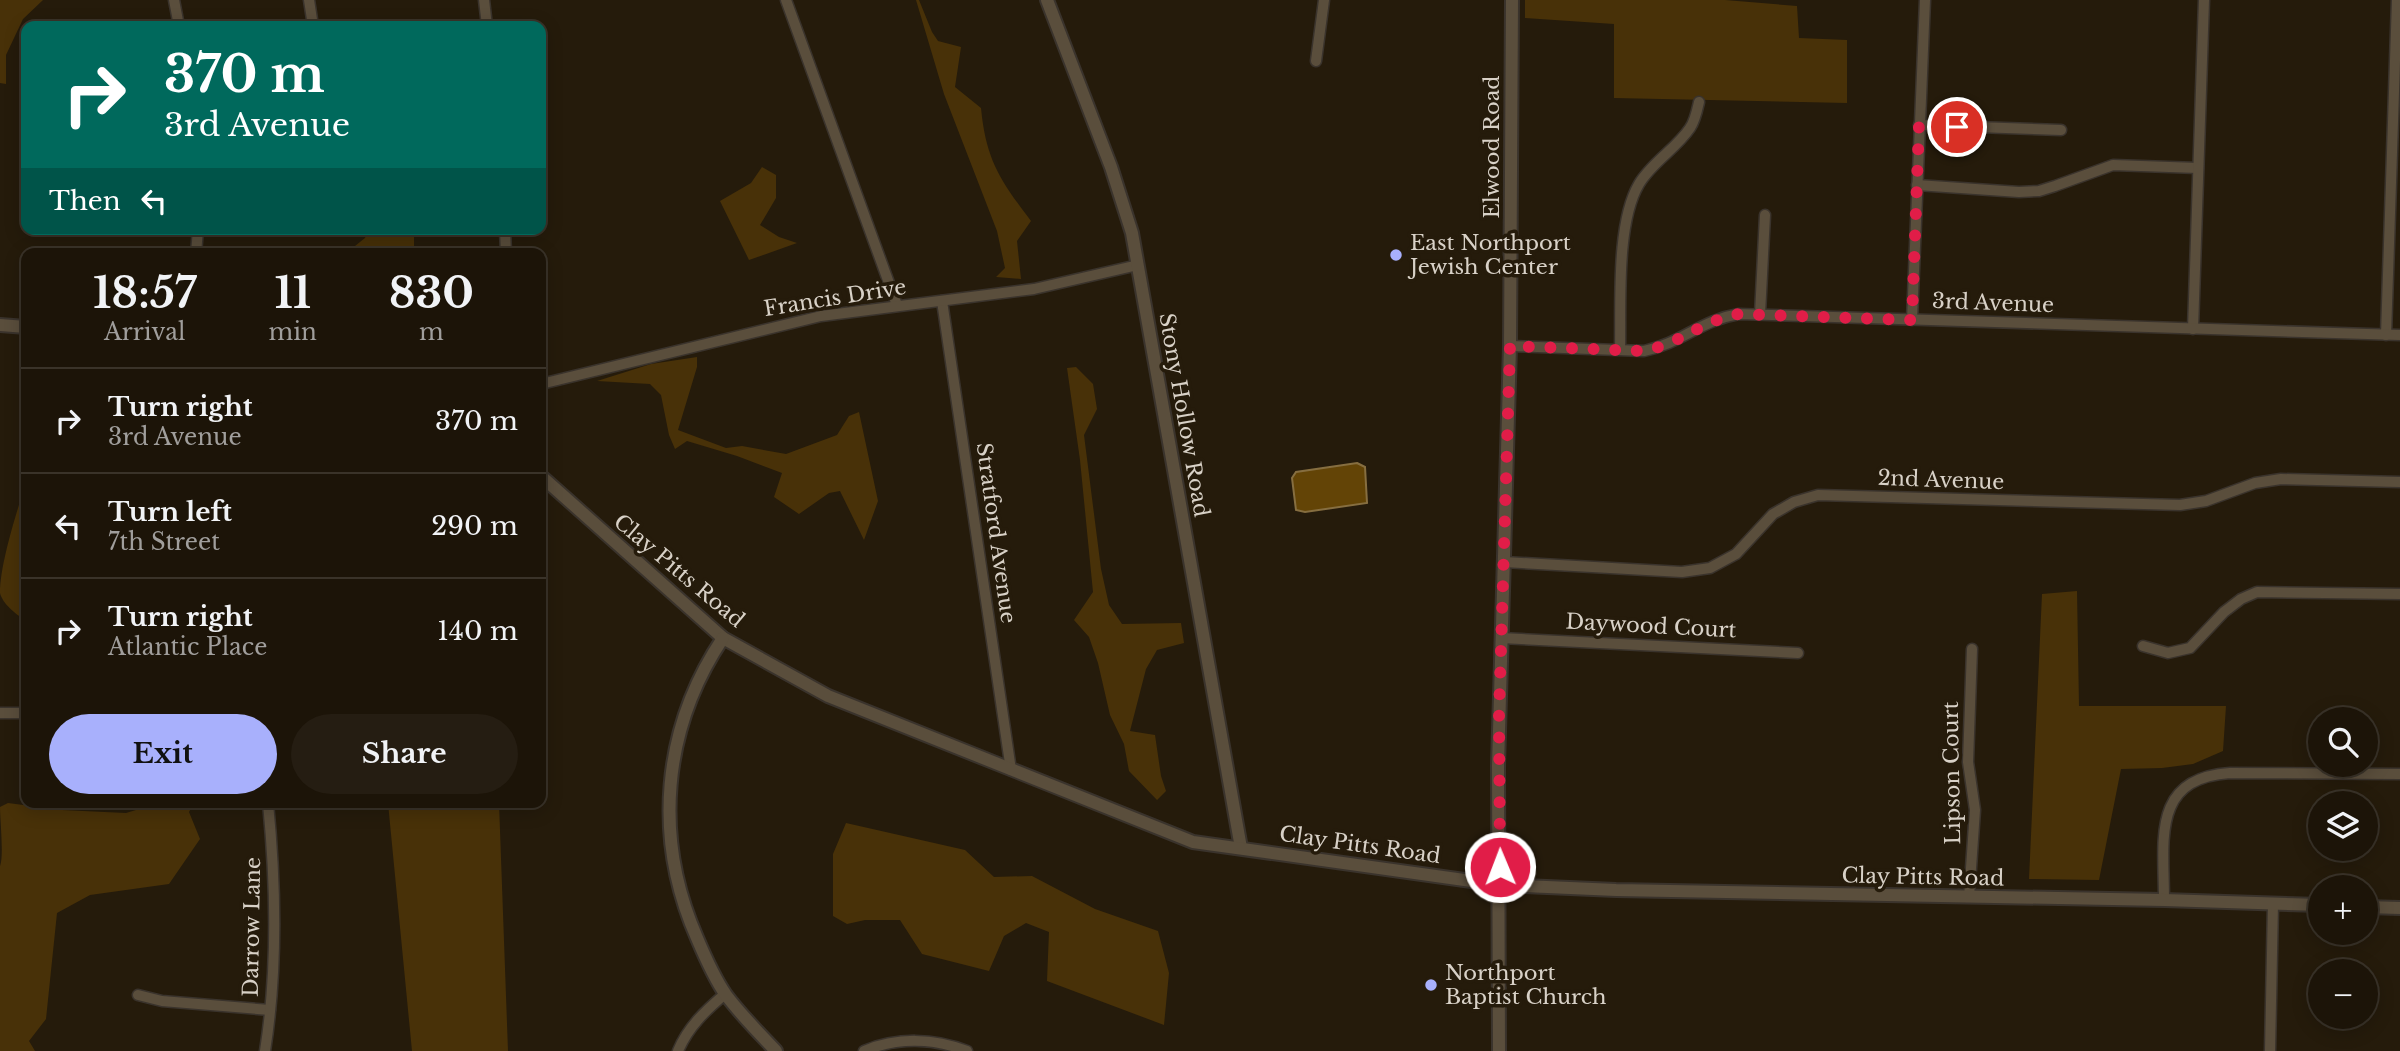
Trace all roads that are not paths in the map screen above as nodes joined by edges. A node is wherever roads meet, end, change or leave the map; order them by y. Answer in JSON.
{"nodes":[{"id":1,"x":174,"y":0,"type":"edge"},
{"id":2,"x":309,"y":0,"type":"edge"},
{"id":3,"x":484,"y":0,"type":"edge"},
{"id":4,"x":786,"y":0,"type":"edge"},
{"id":5,"x":1047,"y":0,"type":"edge"},
{"id":6,"x":1324,"y":0,"type":"edge"},
{"id":7,"x":1512,"y":0,"type":"edge"},
{"id":8,"x":1924,"y":0,"type":"edge"},
{"id":9,"x":2204,"y":0,"type":"edge"},
{"id":10,"x":2397,"y":0,"type":"edge"},
{"id":11,"x":178,"y":21,"type":"edge"},
{"id":12,"x":312,"y":21,"type":"edge"},
{"id":13,"x":486,"y":21,"type":"edge"},
{"id":14,"x":1316,"y":61,"type":"dead end"},
{"id":15,"x":1699,"y":102,"type":"dead end"},
{"id":16,"x":1919,"y":125,"type":"junction"},
{"id":17,"x":2061,"y":130,"type":"dead end"},
{"id":18,"x":2198,"y":168,"type":"junction"},
{"id":19,"x":1917,"y":185,"type":"junction"},
{"id":20,"x":1765,"y":215,"type":"dead end"},
{"id":21,"x":1138,"y":265,"type":"junction"},
{"id":22,"x":942,"y":301,"type":"junction"},
{"id":23,"x":897,"y":305,"type":"junction"},
{"id":24,"x":1760,"y":314,"type":"junction"},
{"id":25,"x":1912,"y":320,"type":"junction"},
{"id":26,"x":0,"y":325,"type":"edge"},
{"id":27,"x":21,"y":327,"type":"edge"},
{"id":28,"x":2193,"y":329,"type":"junction"},
{"id":29,"x":2386,"y":335,"type":"junction"},
{"id":30,"x":2400,"y":335,"type":"edge"},
{"id":31,"x":1510,"y":346,"type":"junction"},
{"id":32,"x":1620,"y":349,"type":"junction"},
{"id":33,"x":546,"y":383,"type":"edge"},
{"id":34,"x":546,"y":480,"type":"edge"},
{"id":35,"x":2400,"y":482,"type":"edge"},
{"id":36,"x":1504,"y":562,"type":"junction"},
{"id":37,"x":2400,"y":594,"type":"edge"},
{"id":38,"x":723,"y":638,"type":"junction"},
{"id":39,"x":1501,"y":638,"type":"junction"},
{"id":40,"x":2143,"y":646,"type":"dead end"},
{"id":41,"x":1972,"y":649,"type":"dead end"},
{"id":42,"x":1798,"y":653,"type":"dead end"},
{"id":43,"x":0,"y":713,"type":"edge"},
{"id":44,"x":21,"y":713,"type":"edge"},
{"id":45,"x":1011,"y":769,"type":"junction"},
{"id":46,"x":2400,"y":774,"type":"edge"},
{"id":47,"x":268,"y":808,"type":"edge"},
{"id":48,"x":1241,"y":848,"type":"junction"},
{"id":49,"x":1500,"y":885,"type":"junction"},
{"id":50,"x":1969,"y":897,"type":"junction"},
{"id":51,"x":2164,"y":900,"type":"junction"},
{"id":52,"x":2273,"y":904,"type":"junction"},
{"id":53,"x":2308,"y":905,"type":"edge"},
{"id":54,"x":2378,"y":907,"type":"edge"},
{"id":55,"x":2400,"y":908,"type":"edge"},
{"id":56,"x":725,"y":994,"type":"junction"},
{"id":57,"x":138,"y":995,"type":"dead end"},
{"id":58,"x":270,"y":1010,"type":"junction"},
{"id":59,"x":265,"y":1051,"type":"edge"},
{"id":60,"x":678,"y":1051,"type":"edge"},
{"id":61,"x":776,"y":1051,"type":"edge"},
{"id":62,"x":864,"y":1051,"type":"edge"},
{"id":63,"x":967,"y":1051,"type":"edge"},
{"id":64,"x":1499,"y":1051,"type":"edge"},
{"id":65,"x":2270,"y":1051,"type":"edge"}],
"edges":[{"from":1,"to":11,"type":"street"},
{"from":2,"to":12,"type":"street"},
{"from":3,"to":13,"type":"street"},
{"from":4,"to":23,"type":"street"},
{"from":5,"to":21,"type":"street","name":"Stony Hollow Road"},
{"from":6,"to":14,"type":"street"},
{"from":7,"to":31,"type":"street","name":"Elwood Road"},
{"from":8,"to":16,"type":"street"},
{"from":9,"to":18,"type":"street"},
{"from":10,"to":29,"type":"street"},
{"from":15,"to":32,"type":"street"},
{"from":16,"to":17,"type":"street"},
{"from":16,"to":19,"type":"street"},
{"from":18,"to":19,"type":"street"},
{"from":18,"to":28,"type":"street"},
{"from":19,"to":25,"type":"street"},
{"from":20,"to":24,"type":"street"},
{"from":21,"to":22,"type":"street","name":"Francis Drive"},
{"from":21,"to":48,"type":"street","name":"Stony Hollow Road"},
{"from":22,"to":23,"type":"street","name":"Francis Drive"},
{"from":22,"to":45,"type":"street","name":"Stratford Avenue"},
{"from":23,"to":33,"type":"street","name":"Francis Drive"},
{"from":24,"to":25,"type":"street","name":"3rd Avenue"},
{"from":24,"to":32,"type":"street","name":"3rd Avenue"},
{"from":25,"to":28,"type":"street","name":"3rd Avenue"},
{"from":26,"to":27,"type":"street"},
{"from":28,"to":29,"type":"street","name":"3rd Avenue"},
{"from":29,"to":30,"type":"street","name":"3rd Avenue"},
{"from":31,"to":32,"type":"street","name":"3rd Avenue"},
{"from":31,"to":36,"type":"street","name":"Elwood Road"},
{"from":34,"to":38,"type":"street","name":"Clay Pitts Road"},
{"from":35,"to":36,"type":"street","name":"2nd Avenue"},
{"from":36,"to":39,"type":"street","name":"Elwood Road"},
{"from":37,"to":40,"type":"street"},
{"from":38,"to":45,"type":"street","name":"Clay Pitts Road"},
{"from":38,"to":56,"type":"street"},
{"from":39,"to":42,"type":"street","name":"Daywood Court"},
{"from":39,"to":49,"type":"street","name":"Elwood Road"},
{"from":41,"to":50,"type":"street","name":"Lipson Court"},
{"from":43,"to":44,"type":"street"},
{"from":45,"to":48,"type":"street","name":"Clay Pitts Road"},
{"from":46,"to":51,"type":"street"},
{"from":47,"to":58,"type":"street","name":"Darrow Lane"},
{"from":48,"to":49,"type":"street","name":"Clay Pitts Road"},
{"from":49,"to":50,"type":"street","name":"Clay Pitts Road"},
{"from":49,"to":64,"type":"street","name":"Elwood Road"},
{"from":50,"to":51,"type":"street","name":"Clay Pitts Road"},
{"from":51,"to":52,"type":"street","name":"Clay Pitts Road"},
{"from":52,"to":53,"type":"street","name":"Clay Pitts Road"},
{"from":52,"to":65,"type":"street"},
{"from":54,"to":55,"type":"street"},
{"from":56,"to":60,"type":"street"},
{"from":56,"to":61,"type":"street"},
{"from":57,"to":58,"type":"street"},
{"from":58,"to":59,"type":"street","name":"Darrow Lane"},
{"from":62,"to":63,"type":"street"}]}
